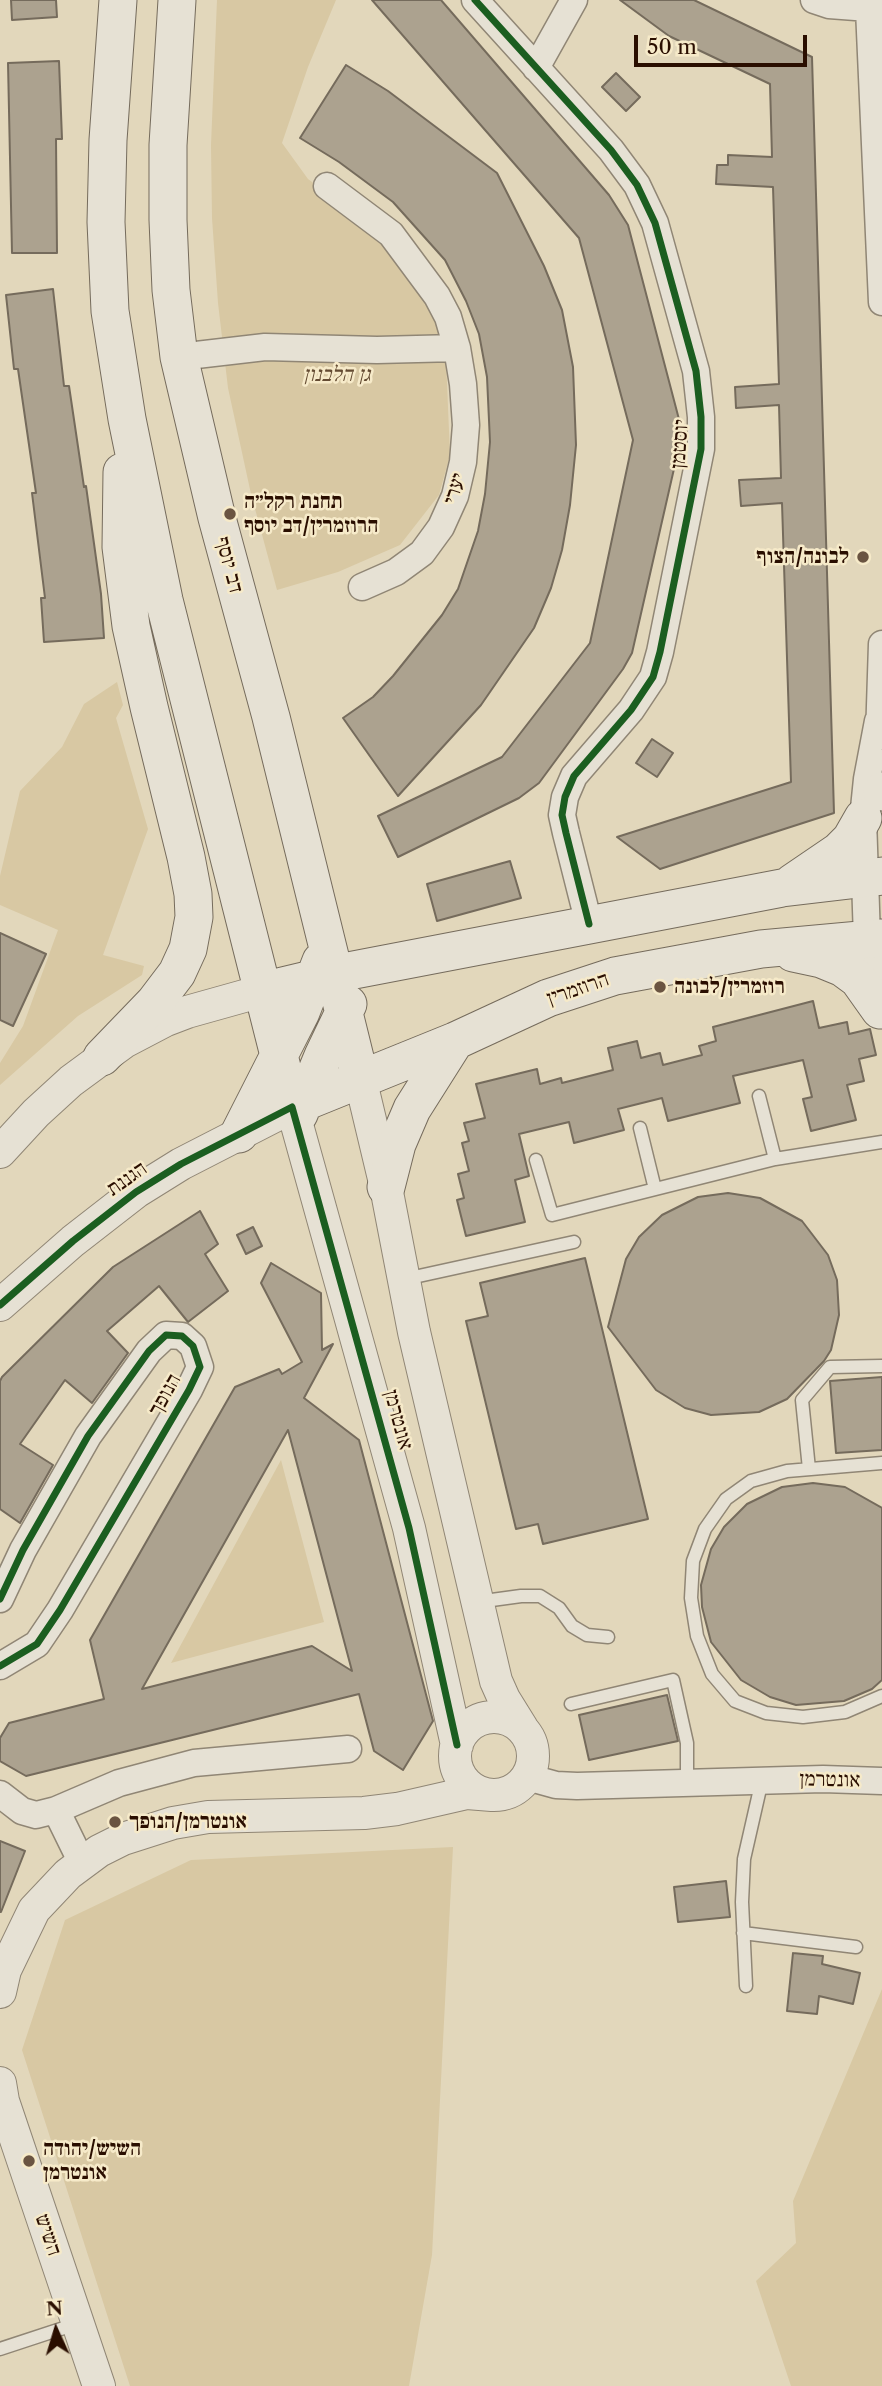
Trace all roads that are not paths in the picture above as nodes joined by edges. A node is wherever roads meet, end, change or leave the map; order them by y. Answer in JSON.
{"nodes":[{"id":1,"x":118,"y":0,"type":"edge"},
{"id":2,"x":177,"y":0,"type":"edge"},
{"id":3,"x":475,"y":0,"type":"edge"},
{"id":4,"x":574,"y":0,"type":"edge"},
{"id":5,"x":814,"y":0,"type":"edge"},
{"id":6,"x":873,"y":6,"type":"edge"},
{"id":7,"x":536,"y":68,"type":"junction"},
{"id":8,"x":876,"y":86,"type":"edge"},
{"id":9,"x":327,"y":186,"type":"dead end"},
{"id":10,"x":882,"y":302,"type":"edge"},
{"id":11,"x":457,"y":348,"type":"junction"},
{"id":12,"x":179,"y":357,"type":"junction"},
{"id":13,"x":127,"y":419,"type":"junction"},
{"id":14,"x":362,"y":587,"type":"dead end"},
{"id":15,"x":882,"y":644,"type":"edge"},
{"id":16,"x":877,"y":800,"type":"edge"},
{"id":17,"x":873,"y":877,"type":"edge"},
{"id":18,"x":782,"y":888,"type":"junction"},
{"id":19,"x":589,"y":924,"type":"junction"},
{"id":20,"x":874,"y":939,"type":"edge"},
{"id":21,"x":761,"y":949,"type":"junction"},
{"id":22,"x":325,"y":965,"type":"junction"},
{"id":23,"x":370,"y":966,"type":"junction"},
{"id":24,"x":262,"y":991,"type":"junction"},
{"id":25,"x":343,"y":1013,"type":"junction"},
{"id":26,"x":881,"y":1013,"type":"edge"},
{"id":27,"x":455,"y":1041,"type":"junction"},
{"id":28,"x":102,"y":1057,"type":"junction"},
{"id":29,"x":279,"y":1057,"type":"junction"},
{"id":30,"x":360,"y":1078,"type":"junction"},
{"id":31,"x":759,"y":1096,"type":"dead end"},
{"id":32,"x":297,"y":1110,"type":"junction"},
{"id":33,"x":640,"y":1128,"type":"dead end"},
{"id":34,"x":239,"y":1134,"type":"junction"},
{"id":35,"x":882,"y":1142,"type":"edge"},
{"id":36,"x":0,"y":1152,"type":"edge"},
{"id":37,"x":775,"y":1159,"type":"junction"},
{"id":38,"x":536,"y":1160,"type":"dead end"},
{"id":39,"x":386,"y":1187,"type":"junction"},
{"id":40,"x":655,"y":1189,"type":"junction"},
{"id":41,"x":574,"y":1242,"type":"dead end"},
{"id":42,"x":405,"y":1279,"type":"junction"},
{"id":43,"x":0,"y":1305,"type":"edge"},
{"id":44,"x":882,"y":1366,"type":"edge"},
{"id":45,"x":882,"y":1463,"type":"edge"},
{"id":46,"x":809,"y":1469,"type":"junction"},
{"id":47,"x":0,"y":1599,"type":"edge"},
{"id":48,"x":477,"y":1602,"type":"junction"},
{"id":49,"x":608,"y":1637,"type":"dead end"},
{"id":50,"x":0,"y":1666,"type":"edge"},
{"id":51,"x":882,"y":1696,"type":"edge"},
{"id":52,"x":571,"y":1704,"type":"dead end"},
{"id":53,"x":882,"y":1706,"type":"edge"},
{"id":54,"x":845,"y":1712,"type":"junction"},
{"id":55,"x":522,"y":1728,"type":"junction"},
{"id":56,"x":348,"y":1749,"type":"dead end"},
{"id":57,"x":456,"y":1753,"type":"junction"},
{"id":58,"x":527,"y":1777,"type":"junction"},
{"id":59,"x":762,"y":1780,"type":"junction"},
{"id":60,"x":882,"y":1781,"type":"edge"},
{"id":61,"x":687,"y":1782,"type":"junction"},
{"id":62,"x":0,"y":1794,"type":"edge"},
{"id":63,"x":492,"y":1795,"type":"junction"},
{"id":64,"x":397,"y":1809,"type":"junction"},
{"id":65,"x":56,"y":1810,"type":"junction"},
{"id":66,"x":82,"y":1863,"type":"junction"},
{"id":67,"x":743,"y":1933,"type":"junction"},
{"id":68,"x":856,"y":1947,"type":"dead end"},
{"id":69,"x":2,"y":1977,"type":"edge"},
{"id":70,"x":746,"y":1986,"type":"dead end"},
{"id":71,"x":0,"y":2083,"type":"edge"},
{"id":72,"x":78,"y":2323,"type":"junction"},
{"id":73,"x":0,"y":2349,"type":"edge"},
{"id":74,"x":99,"y":2386,"type":"edge"}],
"edges":[{"from":1,"to":13,"type":"main road"},
{"from":2,"to":12,"type":"main road","name":"דב יוסף"},
{"from":3,"to":7,"type":"street","name":"יוסטמן"},
{"from":4,"to":7,"type":"street"},
{"from":5,"to":6,"type":"street"},
{"from":6,"to":8,"type":"street"},
{"from":7,"to":19,"type":"street","name":"יוסטמן"},
{"from":8,"to":10,"type":"street"},
{"from":9,"to":11,"type":"street","name":"יערי"},
{"from":11,"to":12,"type":"street"},
{"from":11,"to":14,"type":"street","name":"יערי"},
{"from":12,"to":22,"type":"main road","name":"דב יוסף"},
{"from":13,"to":24,"type":"main road"},
{"from":13,"to":28,"type":"main road"},
{"from":15,"to":16,"type":"street"},
{"from":16,"to":17,"type":"street"},
{"from":16,"to":18,"type":"main road"},
{"from":17,"to":18,"type":"main road"},
{"from":17,"to":20,"type":"street"},
{"from":18,"to":19,"type":"main road"},
{"from":19,"to":23,"type":"main road"},
{"from":20,"to":21,"type":"main road","name":"הרוזמרין"},
{"from":20,"to":26,"type":"street"},
{"from":21,"to":26,"type":"main road"},
{"from":21,"to":27,"type":"main road","name":"הרוזמרין"},
{"from":22,"to":23,"type":"main road"},
{"from":22,"to":24,"type":"main road"},
{"from":22,"to":25,"type":"main road","name":"דב יוסף"},
{"from":22,"to":29,"type":"main road"},
{"from":23,"to":25,"type":"main road"},
{"from":24,"to":28,"type":"street"},
{"from":24,"to":29,"type":"main road","name":"אונטרמן"},
{"from":25,"to":30,"type":"main road","name":"דב יוסף"},
{"from":25,"to":32,"type":"main road"},
{"from":27,"to":30,"type":"main road","name":"הרוזמרין"},
{"from":27,"to":39,"type":"main road"},
{"from":28,"to":36,"type":"street"},
{"from":29,"to":32,"type":"main road","name":"אונטרמן"},
{"from":29,"to":34,"type":"main road"},
{"from":30,"to":32,"type":"main road","name":"הרוזמרין"},
{"from":30,"to":39,"type":"street","name":"אונטרמן"},
{"from":31,"to":37,"type":"lane"},
{"from":32,"to":34,"type":"street","name":"הגננת"},
{"from":32,"to":57,"type":"street","name":"אונטרמן"},
{"from":33,"to":40,"type":"lane"},
{"from":34,"to":43,"type":"street","name":"הגננת"},
{"from":35,"to":37,"type":"lane"},
{"from":37,"to":40,"type":"lane"},
{"from":38,"to":40,"type":"lane"},
{"from":39,"to":42,"type":"street","name":"אונטרמן"},
{"from":41,"to":42,"type":"lane"},
{"from":42,"to":48,"type":"street","name":"אונטרמן"},
{"from":44,"to":46,"type":"lane"},
{"from":45,"to":46,"type":"lane"},
{"from":46,"to":54,"type":"lane"},
{"from":47,"to":50,"type":"street","name":"הנופך"},
{"from":48,"to":49,"type":"lane"},
{"from":48,"to":55,"type":"street","name":"אונטרמן"},
{"from":51,"to":54,"type":"lane"},
{"from":52,"to":61,"type":"lane"},
{"from":53,"to":54,"type":"lane"},
{"from":55,"to":57,"type":"street"},
{"from":55,"to":58,"type":"street"},
{"from":56,"to":65,"type":"street"},
{"from":57,"to":63,"type":"street"},
{"from":57,"to":64,"type":"street"},
{"from":58,"to":61,"type":"street","name":"אונטרמן"},
{"from":58,"to":63,"type":"street"},
{"from":59,"to":60,"type":"street","name":"אונטרמן"},
{"from":59,"to":61,"type":"street","name":"אונטרמן"},
{"from":59,"to":67,"type":"lane"},
{"from":62,"to":65,"type":"street"},
{"from":63,"to":64,"type":"street"},
{"from":64,"to":66,"type":"street"},
{"from":65,"to":66,"type":"street"},
{"from":66,"to":69,"type":"street"},
{"from":67,"to":68,"type":"lane"},
{"from":67,"to":70,"type":"lane"},
{"from":71,"to":72,"type":"street","name":"השיש"},
{"from":72,"to":73,"type":"lane"},
{"from":72,"to":74,"type":"street","name":"השיש"}]}
